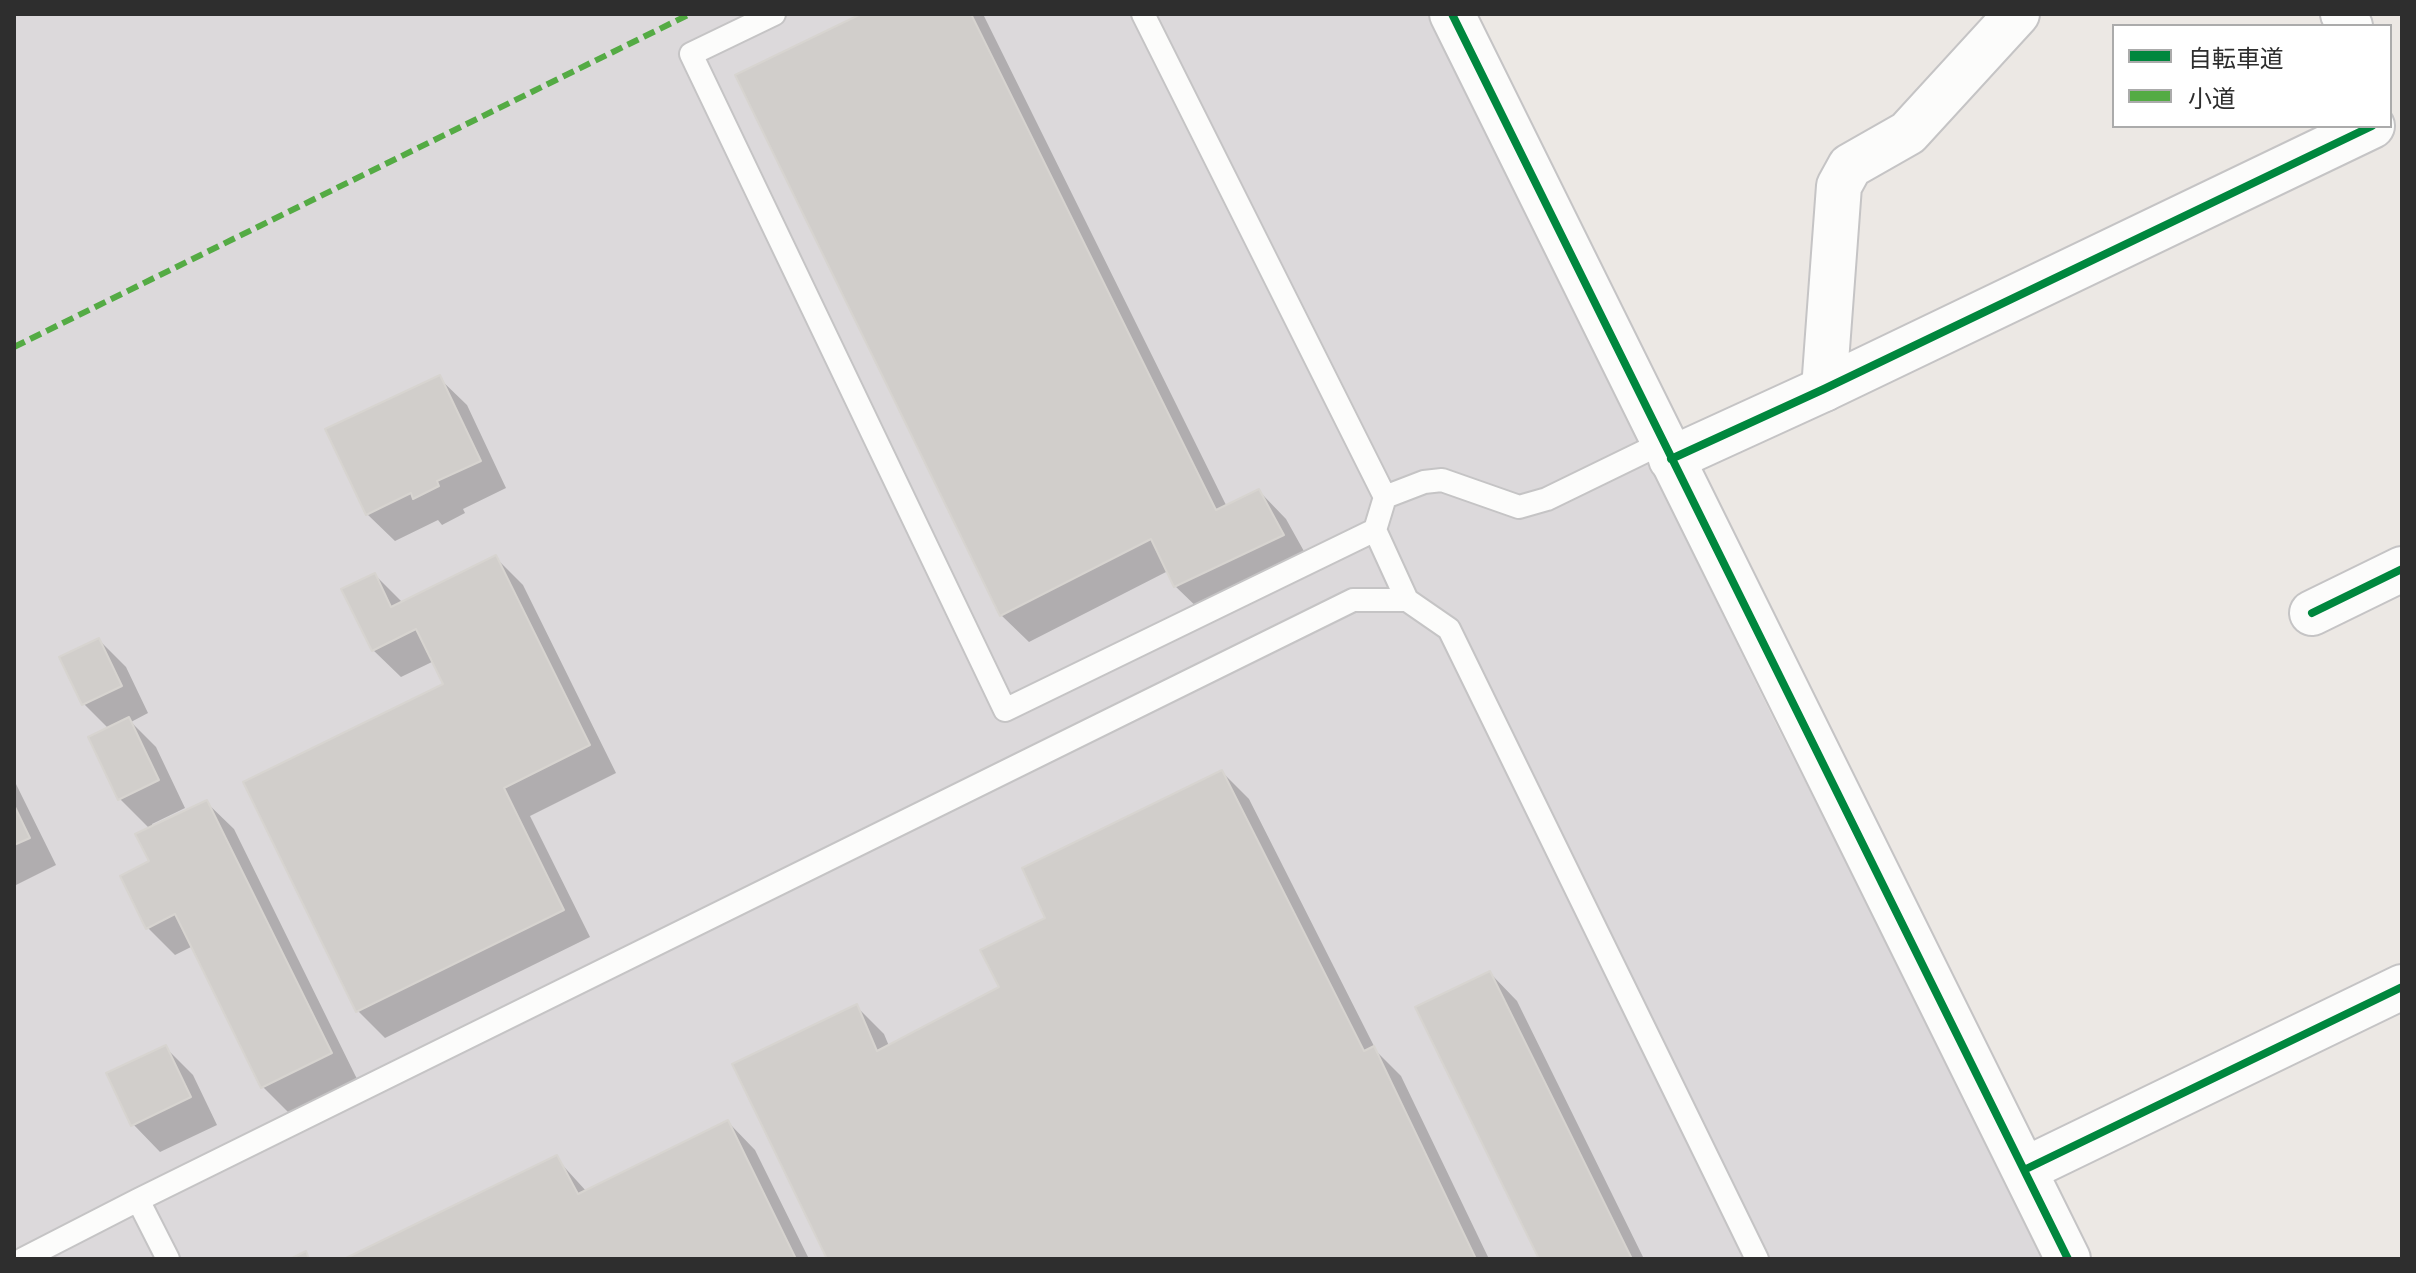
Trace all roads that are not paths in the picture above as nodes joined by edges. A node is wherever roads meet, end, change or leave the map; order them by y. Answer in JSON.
{"nodes":[{"id":1,"x":774,"y":14,"type":"edge"},
{"id":2,"x":1143,"y":14,"type":"edge"},
{"id":3,"x":1452,"y":14,"type":"edge"},
{"id":4,"x":2017,"y":14,"type":"edge"},
{"id":5,"x":2369,"y":128,"type":"edge"},
{"id":6,"x":1824,"y":389,"type":"junction"},
{"id":7,"x":1666,"y":451,"type":"junction"},
{"id":8,"x":1385,"y":497,"type":"junction"},
{"id":9,"x":1375,"y":530,"type":"junction"},
{"id":10,"x":2402,"y":569,"type":"edge"},
{"id":11,"x":1407,"y":600,"type":"junction"},
{"id":12,"x":2312,"y":613,"type":"dead end"},
{"id":13,"x":2402,"y":987,"type":"edge"},
{"id":14,"x":2024,"y":1170,"type":"junction"},
{"id":15,"x":138,"y":1200,"type":"junction"},
{"id":16,"x":23,"y":1259,"type":"edge"},
{"id":17,"x":168,"y":1259,"type":"edge"},
{"id":18,"x":1757,"y":1259,"type":"edge"},
{"id":19,"x":2068,"y":1259,"type":"edge"}],
"edges":[{"from":1,"to":9,"type":"lane"},
{"from":2,"to":8,"type":"lane"},
{"from":3,"to":7,"type":"street"},
{"from":4,"to":6,"type":"street"},
{"from":5,"to":6,"type":"street"},
{"from":6,"to":7,"type":"street"},
{"from":7,"to":8,"type":"lane"},
{"from":7,"to":14,"type":"street"},
{"from":8,"to":9,"type":"lane"},
{"from":9,"to":11,"type":"lane"},
{"from":10,"to":12,"type":"street"},
{"from":11,"to":15,"type":"lane"},
{"from":11,"to":18,"type":"lane"},
{"from":13,"to":14,"type":"street"},
{"from":14,"to":19,"type":"street"},
{"from":15,"to":16,"type":"lane"},
{"from":15,"to":17,"type":"lane"}]}
